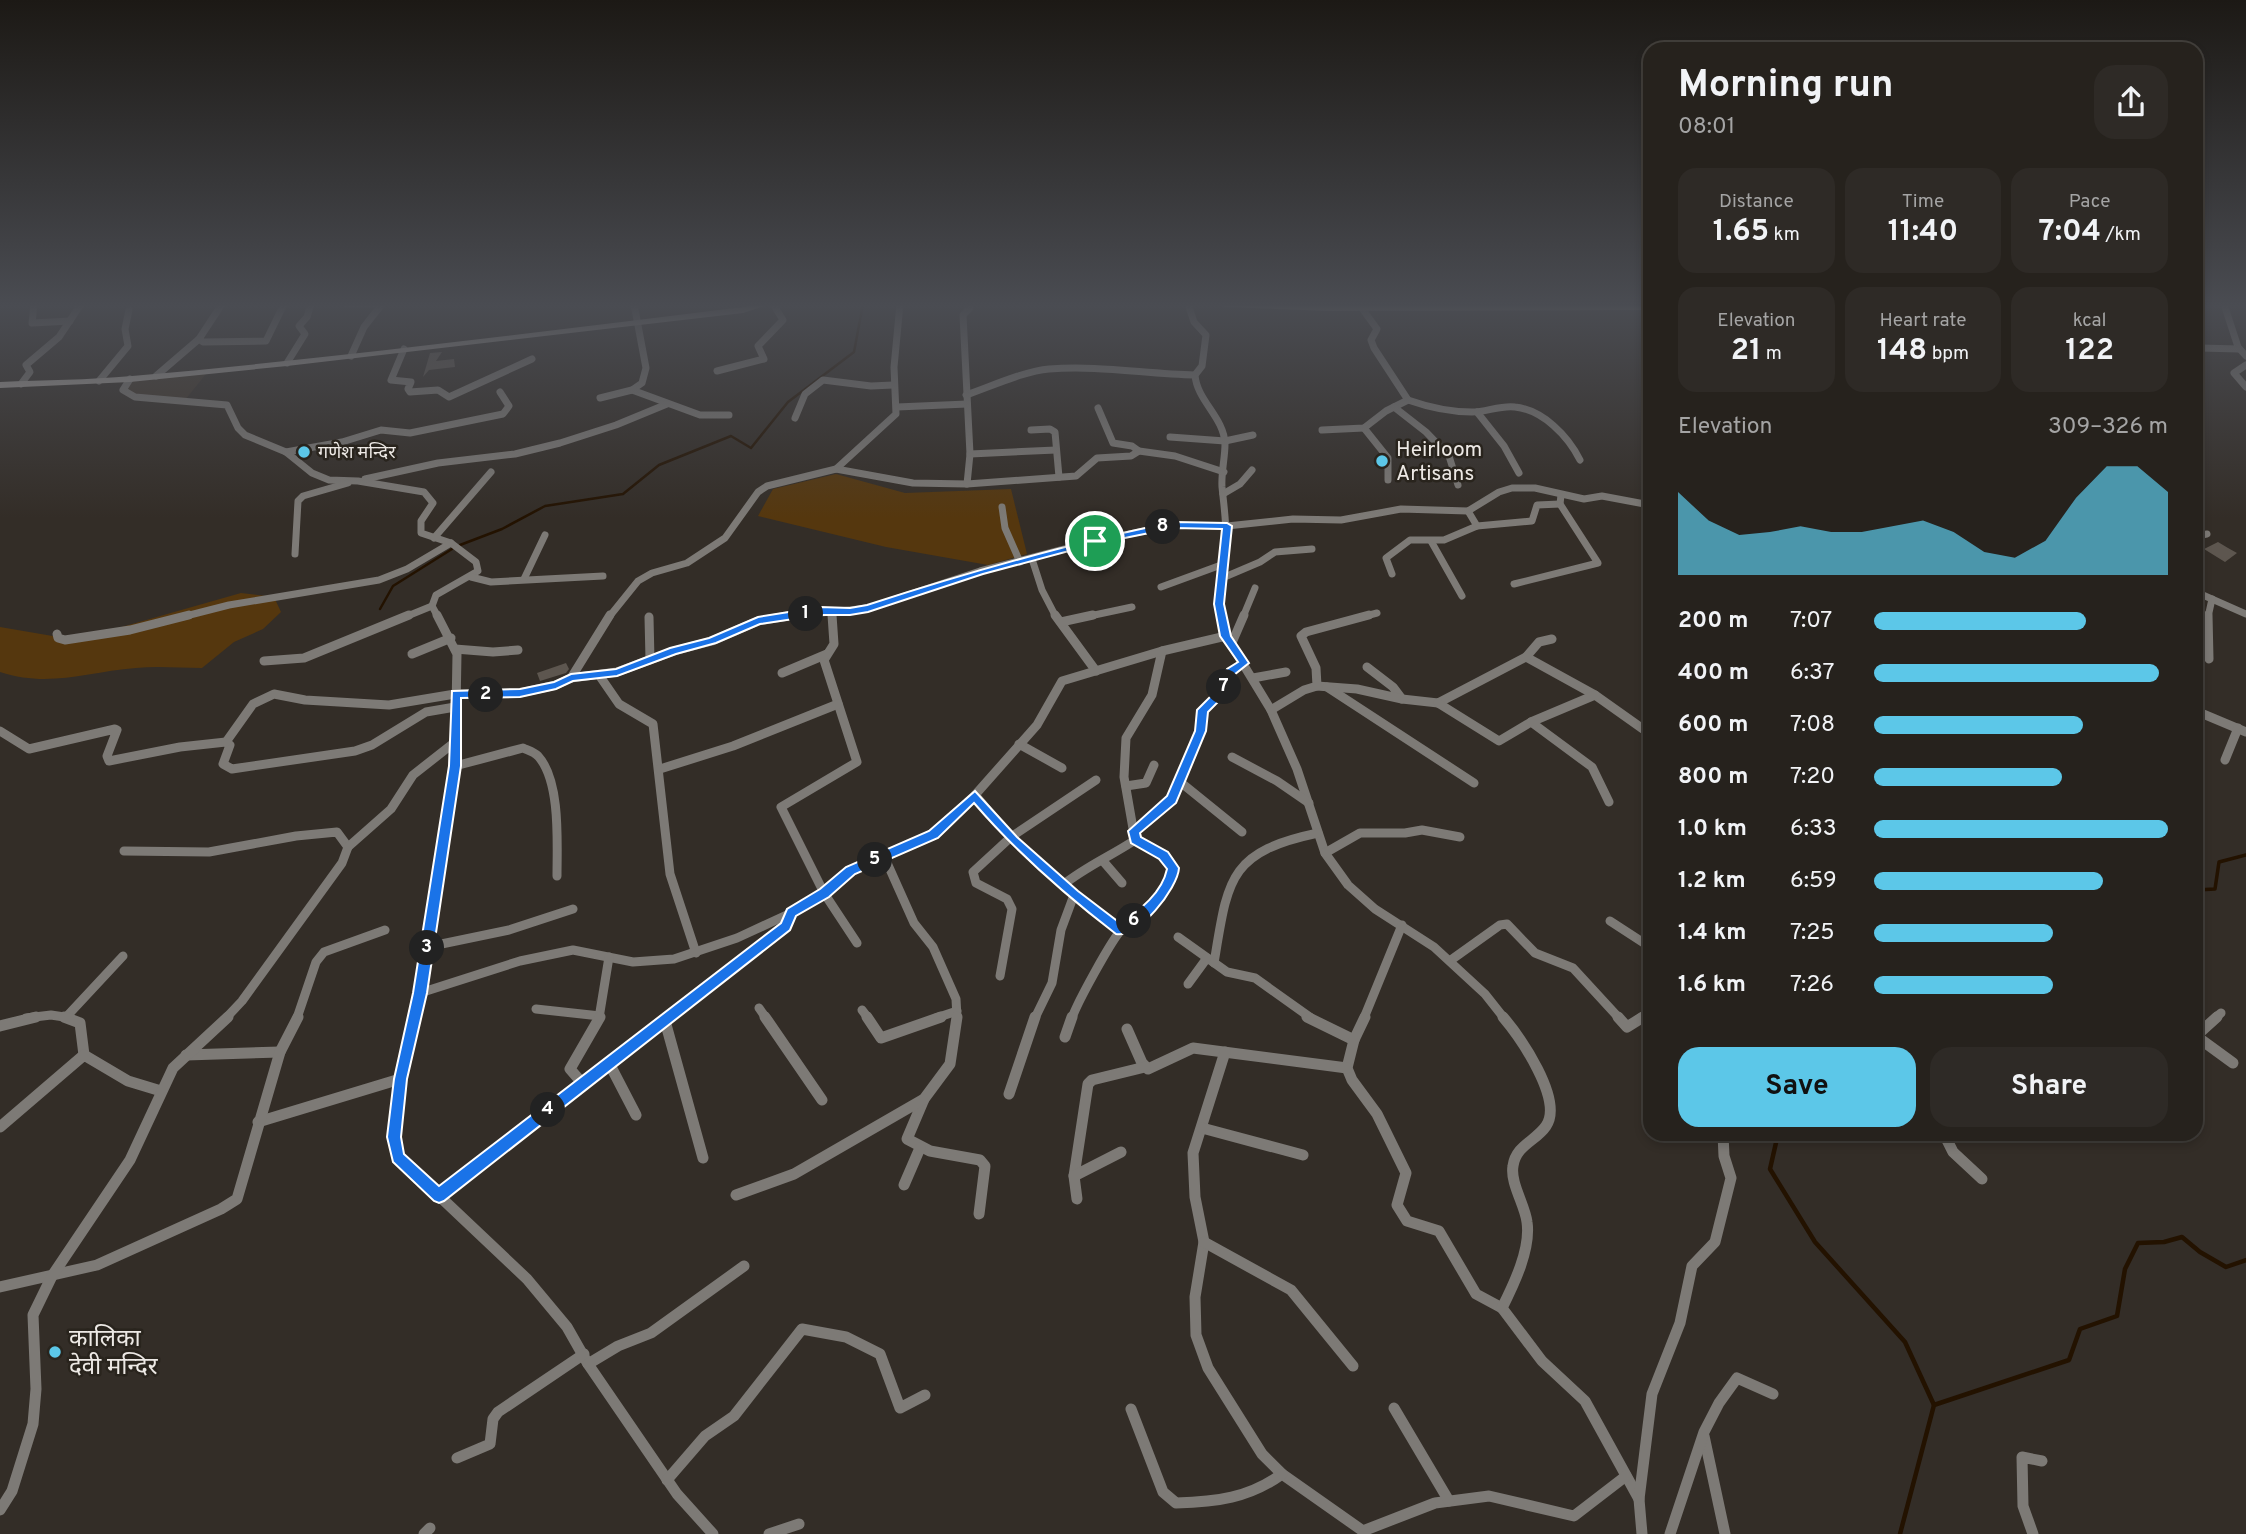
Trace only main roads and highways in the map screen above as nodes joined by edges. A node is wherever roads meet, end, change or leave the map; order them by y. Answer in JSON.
{"nodes":[{"id":1,"x":160,"y":376,"type":"edge"},
{"id":2,"x":0,"y":385,"type":"edge"}],
"edges":[{"from":1,"to":2,"type":"main road"}]}
